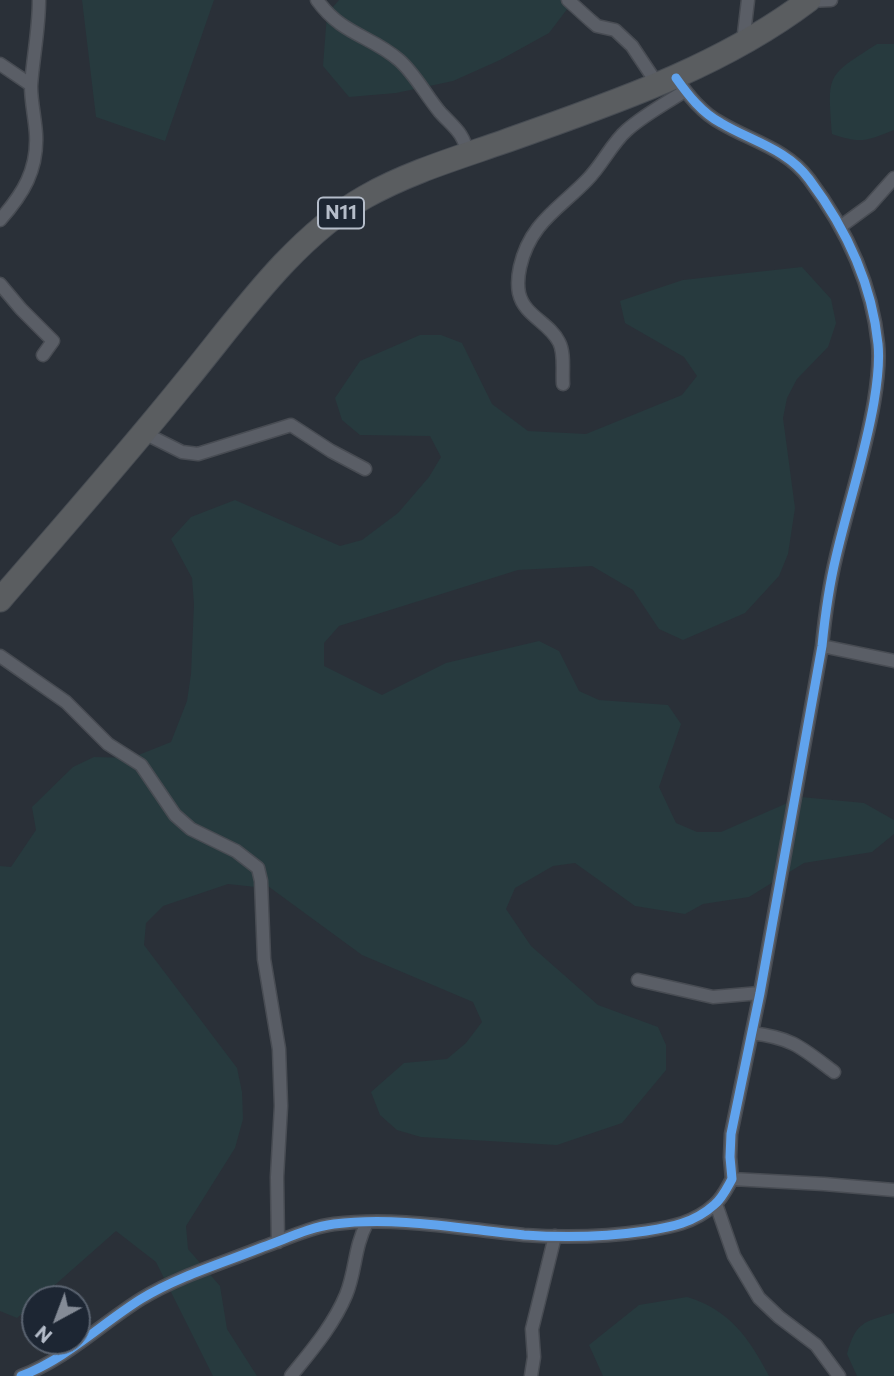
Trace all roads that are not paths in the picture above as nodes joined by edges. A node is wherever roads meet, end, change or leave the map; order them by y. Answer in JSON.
{"nodes":[{"id":1,"x":39,"y":0,"type":"edge"},
{"id":2,"x":317,"y":0,"type":"edge"},
{"id":3,"x":568,"y":0,"type":"edge"},
{"id":4,"x":748,"y":0,"type":"edge"},
{"id":5,"x":808,"y":0,"type":"edge"},
{"id":6,"x":831,"y":0,"type":"edge"},
{"id":7,"x":743,"y":42,"type":"junction"},
{"id":8,"x":0,"y":64,"type":"edge"},
{"id":9,"x":31,"y":85,"type":"junction"},
{"id":10,"x":673,"y":85,"type":"junction"},
{"id":11,"x":467,"y":155,"type":"junction"},
{"id":12,"x":894,"y":178,"type":"edge"},
{"id":13,"x":0,"y":220,"type":"edge"},
{"id":14,"x":840,"y":227,"type":"junction"},
{"id":15,"x":0,"y":284,"type":"edge"},
{"id":16,"x":43,"y":355,"type":"dead end"},
{"id":17,"x":563,"y":384,"type":"dead end"},
{"id":18,"x":144,"y":433,"type":"junction"},
{"id":19,"x":365,"y":469,"type":"dead end"},
{"id":20,"x":0,"y":600,"type":"edge"},
{"id":21,"x":821,"y":646,"type":"junction"},
{"id":22,"x":0,"y":656,"type":"edge"},
{"id":23,"x":894,"y":661,"type":"edge"},
{"id":24,"x":638,"y":981,"type":"dead end"},
{"id":25,"x":760,"y":993,"type":"junction"},
{"id":26,"x":752,"y":1033,"type":"junction"},
{"id":27,"x":834,"y":1072,"type":"dead end"},
{"id":28,"x":732,"y":1179,"type":"junction"},
{"id":29,"x":894,"y":1190,"type":"edge"},
{"id":30,"x":716,"y":1204,"type":"junction"},
{"id":31,"x":367,"y":1223,"type":"junction"},
{"id":32,"x":555,"y":1236,"type":"junction"},
{"id":33,"x":278,"y":1242,"type":"junction"},
{"id":34,"x":48,"y":1372,"type":"edge"},
{"id":35,"x":22,"y":1376,"type":"edge"},
{"id":36,"x":290,"y":1376,"type":"edge"},
{"id":37,"x":531,"y":1376,"type":"edge"},
{"id":38,"x":839,"y":1376,"type":"edge"}],
"edges":[{"from":1,"to":9,"type":"street"},
{"from":2,"to":11,"type":"street"},
{"from":3,"to":10,"type":"street"},
{"from":4,"to":7,"type":"street"},
{"from":5,"to":6,"type":"street"},
{"from":5,"to":7,"type":"highway","number":"N11"},
{"from":7,"to":10,"type":"highway","number":"N11"},
{"from":8,"to":9,"type":"street"},
{"from":9,"to":13,"type":"street"},
{"from":10,"to":11,"type":"highway","number":"N11"},
{"from":10,"to":14,"type":"street"},
{"from":10,"to":17,"type":"street"},
{"from":11,"to":18,"type":"highway","number":"N11"},
{"from":12,"to":14,"type":"street"},
{"from":14,"to":21,"type":"street"},
{"from":15,"to":16,"type":"street"},
{"from":18,"to":19,"type":"street"},
{"from":18,"to":20,"type":"highway","number":"N11"},
{"from":21,"to":23,"type":"street"},
{"from":21,"to":25,"type":"street"},
{"from":22,"to":33,"type":"street"},
{"from":24,"to":25,"type":"street"},
{"from":25,"to":26,"type":"street"},
{"from":26,"to":27,"type":"street"},
{"from":26,"to":28,"type":"street"},
{"from":28,"to":29,"type":"street"},
{"from":28,"to":30,"type":"street"},
{"from":30,"to":32,"type":"street"},
{"from":30,"to":38,"type":"street"},
{"from":31,"to":32,"type":"street"},
{"from":31,"to":33,"type":"street"},
{"from":31,"to":36,"type":"street"},
{"from":32,"to":37,"type":"street"},
{"from":33,"to":34,"type":"street"},
{"from":34,"to":35,"type":"street"}]}
